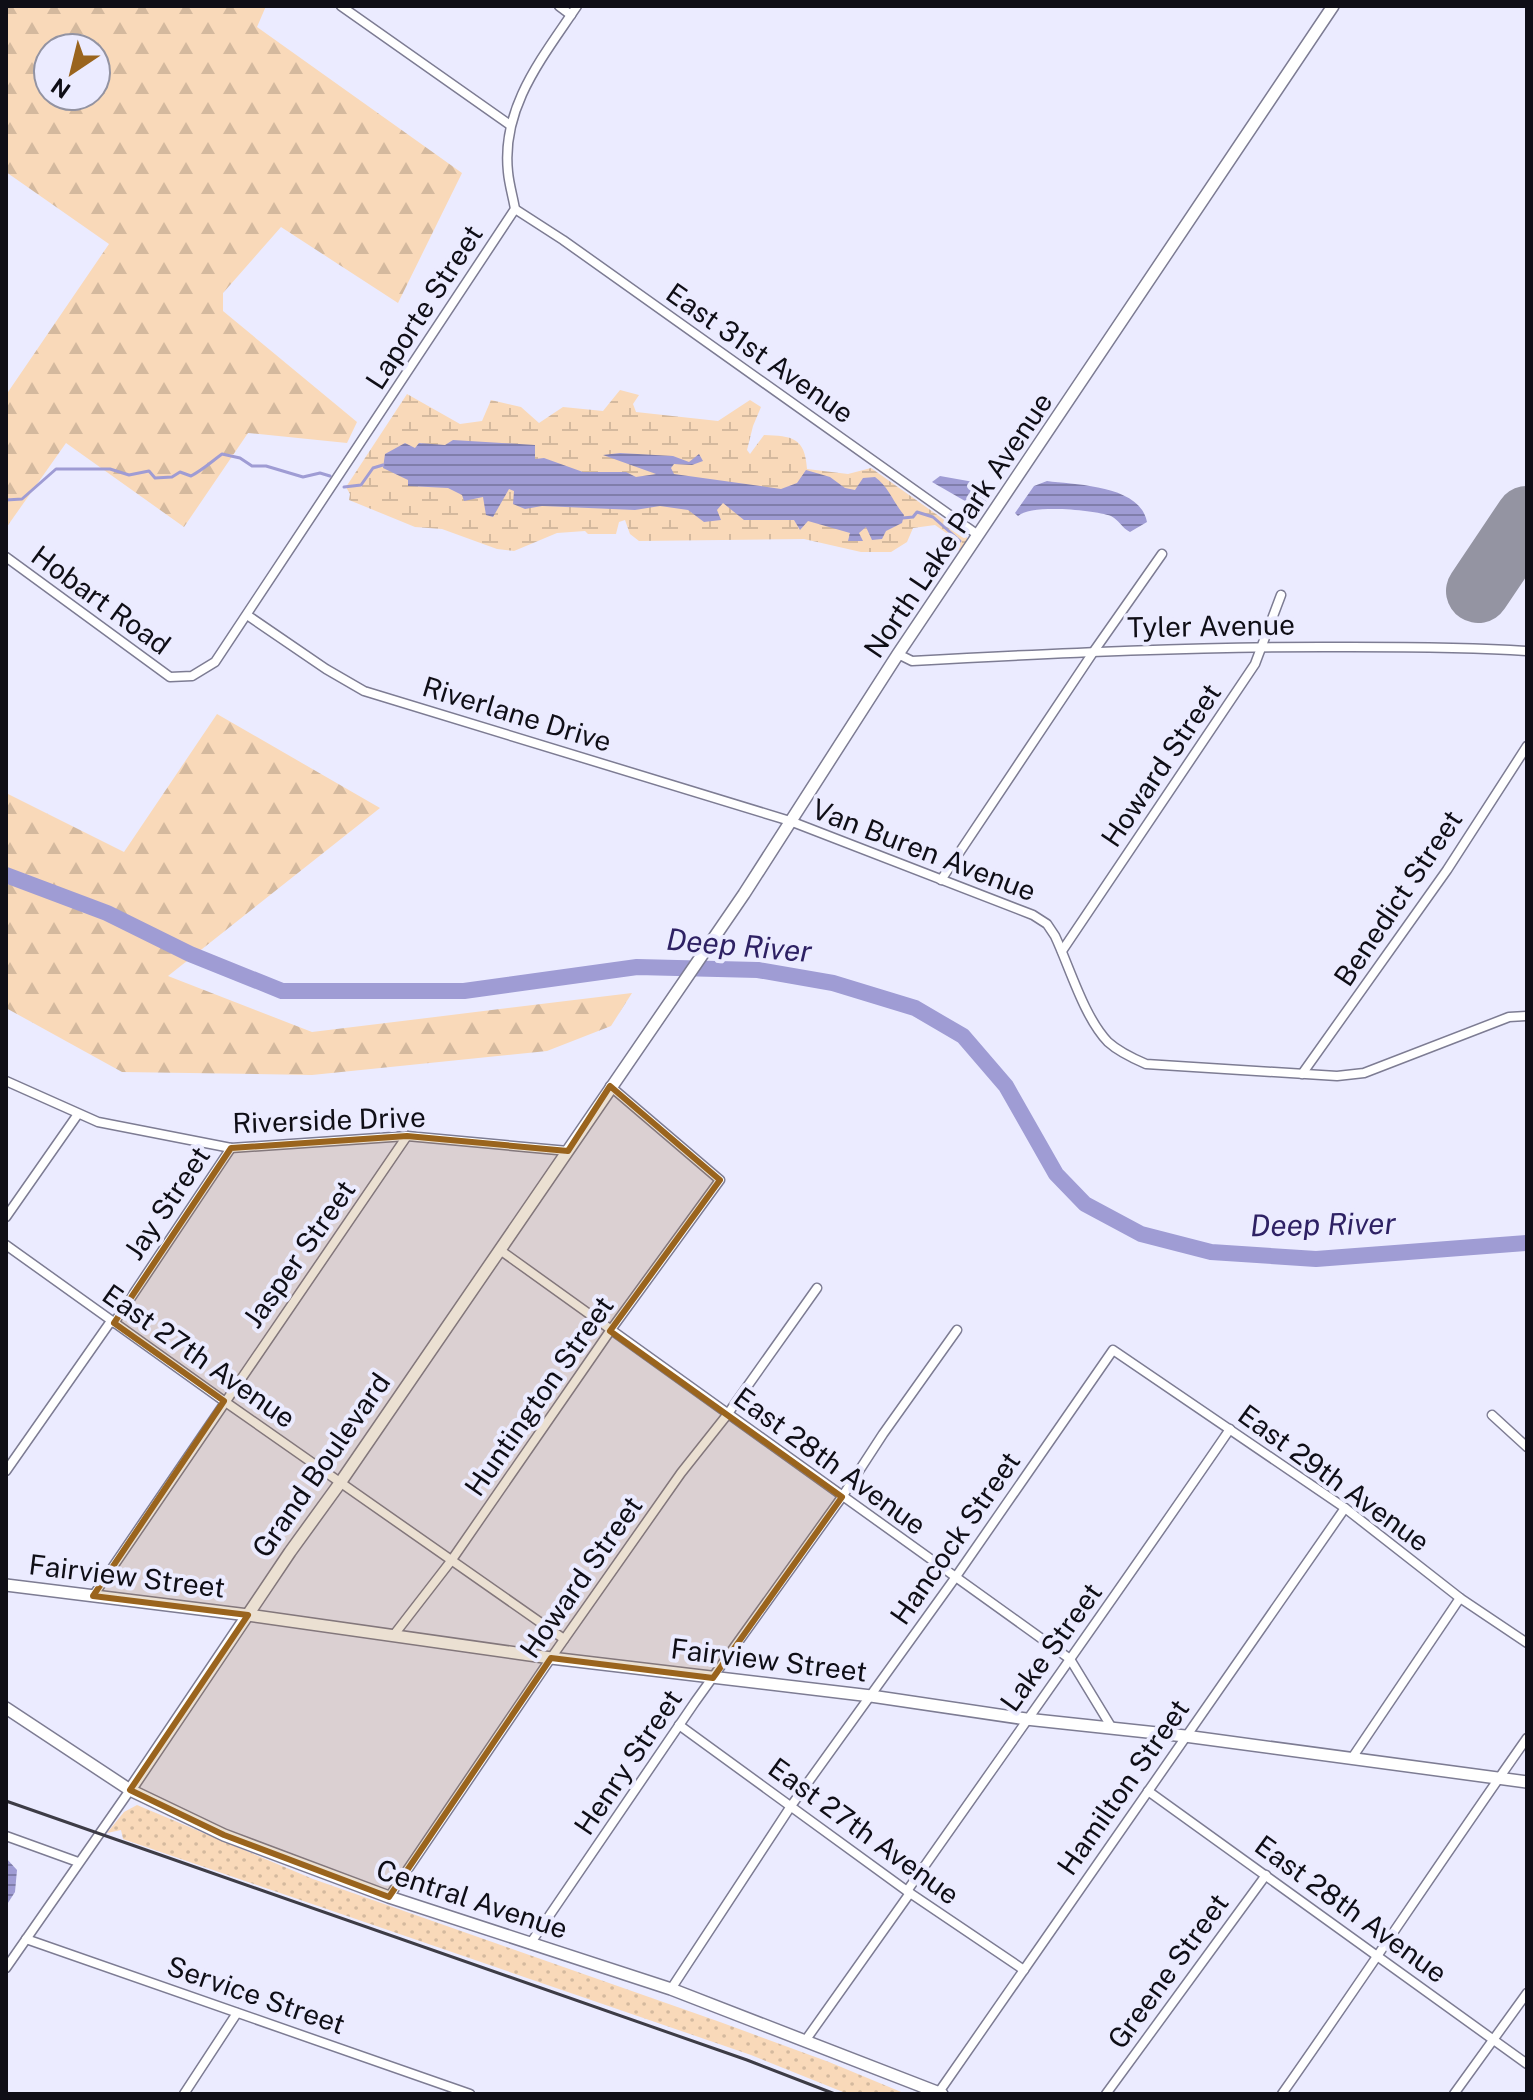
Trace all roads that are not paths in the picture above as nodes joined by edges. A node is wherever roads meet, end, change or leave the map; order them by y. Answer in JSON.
{"nodes":[{"id":1,"x":341,"y":6,"type":"edge"},
{"id":2,"x":559,"y":6,"type":"edge"},
{"id":3,"x":577,"y":6,"type":"edge"},
{"id":4,"x":1333,"y":6,"type":"edge"},
{"id":5,"x":571,"y":15,"type":"junction"},
{"id":6,"x":510,"y":125,"type":"junction"},
{"id":7,"x":515,"y":209,"type":"junction"},
{"id":8,"x":978,"y":535,"type":"junction"},
{"id":9,"x":1162,"y":554,"type":"dead end"},
{"id":10,"x":6,"y":557,"type":"edge"},
{"id":11,"x":1281,"y":595,"type":"dead end"},
{"id":12,"x":247,"y":615,"type":"junction"},
{"id":13,"x":1261,"y":646,"type":"junction"},
{"id":14,"x":1094,"y":651,"type":"junction"},
{"id":15,"x":1527,"y":651,"type":"edge"},
{"id":16,"x":898,"y":654,"type":"junction"},
{"id":17,"x":170,"y":677,"type":"joint"},
{"id":18,"x":1527,"y":746,"type":"edge"},
{"id":19,"x":790,"y":821,"type":"junction"},
{"id":20,"x":941,"y":880,"type":"junction"},
{"id":21,"x":1062,"y":951,"type":"junction"},
{"id":22,"x":1527,"y":1016,"type":"edge"},
{"id":23,"x":623,"y":1070,"type":"joint"},
{"id":24,"x":1302,"y":1074,"type":"junction"},
{"id":25,"x":6,"y":1081,"type":"edge"},
{"id":26,"x":610,"y":1086,"type":"junction"},
{"id":27,"x":78,"y":1114,"type":"junction"},
{"id":28,"x":407,"y":1136,"type":"junction"},
{"id":29,"x":231,"y":1148,"type":"junction"},
{"id":30,"x":568,"y":1151,"type":"junction"},
{"id":31,"x":6,"y":1217,"type":"edge"},
{"id":32,"x":6,"y":1245,"type":"edge"},
{"id":33,"x":500,"y":1250,"type":"junction"},
{"id":34,"x":817,"y":1288,"type":"dead end"},
{"id":35,"x":112,"y":1322,"type":"junction"},
{"id":36,"x":957,"y":1330,"type":"dead end"},
{"id":37,"x":610,"y":1331,"type":"junction"},
{"id":38,"x":1113,"y":1350,"type":"joint"},
{"id":39,"x":224,"y":1401,"type":"junction"},
{"id":40,"x":727,"y":1415,"type":"junction"},
{"id":41,"x":1492,"y":1415,"type":"dead end"},
{"id":42,"x":1230,"y":1429,"type":"junction"},
{"id":43,"x":1527,"y":1447,"type":"edge"},
{"id":44,"x":6,"y":1471,"type":"edge"},
{"id":45,"x":340,"y":1483,"type":"junction"},
{"id":46,"x":842,"y":1497,"type":"junction"},
{"id":47,"x":1345,"y":1508,"type":"junction"},
{"id":48,"x":451,"y":1561,"type":"junction"},
{"id":49,"x":955,"y":1578,"type":"junction"},
{"id":50,"x":6,"y":1585,"type":"edge"},
{"id":51,"x":93,"y":1596,"type":"junction"},
{"id":52,"x":1460,"y":1598,"type":"junction"},
{"id":53,"x":248,"y":1615,"type":"junction"},
{"id":54,"x":393,"y":1636,"type":"junction"},
{"id":55,"x":564,"y":1639,"type":"junction"},
{"id":56,"x":1527,"y":1643,"type":"edge"},
{"id":57,"x":551,"y":1658,"type":"junction"},
{"id":58,"x":1070,"y":1659,"type":"junction"},
{"id":59,"x":713,"y":1678,"type":"junction"},
{"id":60,"x":871,"y":1696,"type":"junction"},
{"id":61,"x":6,"y":1708,"type":"edge"},
{"id":62,"x":1026,"y":1719,"type":"junction"},
{"id":63,"x":679,"y":1725,"type":"junction"},
{"id":64,"x":1112,"y":1728,"type":"junction"},
{"id":65,"x":1185,"y":1736,"type":"junction"},
{"id":66,"x":1527,"y":1738,"type":"edge"},
{"id":67,"x":1352,"y":1758,"type":"junction"},
{"id":68,"x":1498,"y":1778,"type":"junction"},
{"id":69,"x":1527,"y":1782,"type":"edge"},
{"id":70,"x":130,"y":1790,"type":"junction"},
{"id":71,"x":1148,"y":1791,"type":"junction"},
{"id":72,"x":791,"y":1806,"type":"junction"},
{"id":73,"x":6,"y":1836,"type":"edge"},
{"id":74,"x":78,"y":1862,"type":"junction"},
{"id":75,"x":1266,"y":1875,"type":"junction"},
{"id":76,"x":909,"y":1892,"type":"junction"},
{"id":77,"x":389,"y":1897,"type":"junction"},
{"id":78,"x":26,"y":1939,"type":"junction"},
{"id":79,"x":530,"y":1944,"type":"junction"},
{"id":80,"x":1380,"y":1956,"type":"junction"},
{"id":81,"x":6,"y":1968,"type":"edge"},
{"id":82,"x":1024,"y":1970,"type":"junction"},
{"id":83,"x":671,"y":1989,"type":"junction"},
{"id":84,"x":1527,"y":1993,"type":"edge"},
{"id":85,"x":237,"y":2013,"type":"junction"},
{"id":86,"x":1494,"y":2039,"type":"junction"},
{"id":87,"x":805,"y":2041,"type":"junction"},
{"id":88,"x":1527,"y":2064,"type":"edge"},
{"id":89,"x":441,"y":2082,"type":"junction"},
{"id":90,"x":940,"y":2093,"type":"edge"},
{"id":91,"x":184,"y":2094,"type":"edge"},
{"id":92,"x":434,"y":2094,"type":"edge"},
{"id":93,"x":470,"y":2094,"type":"edge"},
{"id":94,"x":1106,"y":2094,"type":"edge"},
{"id":95,"x":1282,"y":2094,"type":"edge"},
{"id":96,"x":1454,"y":2094,"type":"edge"}],
"edges":[{"from":1,"to":6,"type":"street"},
{"from":2,"to":5,"type":"street"},
{"from":3,"to":5,"type":"street","name":"Laporte Street"},
{"from":4,"to":8,"type":"street","name":"North Lake Park Avenue"},
{"from":5,"to":6,"type":"street","name":"Laporte Street"},
{"from":6,"to":7,"type":"street","name":"Laporte Street"},
{"from":7,"to":8,"type":"street","name":"East 31st Avenue"},
{"from":7,"to":12,"type":"street","name":"Laporte Street"},
{"from":8,"to":16,"type":"street","name":"North Lake Park Avenue"},
{"from":9,"to":14,"type":"street"},
{"from":10,"to":17,"type":"street","name":"Hobart Road"},
{"from":11,"to":13,"type":"street","name":"Howard Street"},
{"from":12,"to":17,"type":"street","name":"Laporte Street"},
{"from":12,"to":19,"type":"street","name":"Riverlane Drive"},
{"from":13,"to":14,"type":"street","name":"Tyler Avenue"},
{"from":13,"to":15,"type":"street","name":"Tyler Avenue"},
{"from":13,"to":21,"type":"street","name":"Howard Street"},
{"from":14,"to":16,"type":"street","name":"Tyler Avenue"},
{"from":14,"to":20,"type":"street"},
{"from":16,"to":19,"type":"street","name":"North Lake Park Avenue"},
{"from":18,"to":24,"type":"street","name":"Benedict Street"},
{"from":19,"to":20,"type":"street","name":"Van Buren Avenue"},
{"from":19,"to":23,"type":"street","name":"North Lake Park Avenue"},
{"from":20,"to":21,"type":"street","name":"Van Buren Avenue"},
{"from":21,"to":24,"type":"street","name":"Van Buren Avenue"},
{"from":22,"to":24,"type":"street","name":"Van Buren Avenue"},
{"from":23,"to":26,"type":"street","name":"Grand Boulevard"},
{"from":25,"to":27,"type":"street","name":"Riverside Drive"},
{"from":26,"to":30,"type":"street","name":"Grand Boulevard"},
{"from":26,"to":37,"type":"street","name":"Huntington Street"},
{"from":27,"to":29,"type":"street","name":"Riverside Drive"},
{"from":27,"to":31,"type":"street"},
{"from":28,"to":29,"type":"street","name":"Riverside Drive"},
{"from":28,"to":30,"type":"street","name":"Riverside Drive"},
{"from":28,"to":39,"type":"street","name":"Jasper Street"},
{"from":29,"to":35,"type":"street","name":"Jay Street"},
{"from":30,"to":33,"type":"street","name":"Grand Boulevard"},
{"from":32,"to":35,"type":"street","name":"East 27th Avenue"},
{"from":33,"to":37,"type":"street","name":"East 28th Avenue"},
{"from":33,"to":45,"type":"street","name":"Grand Boulevard"},
{"from":34,"to":40,"type":"street","name":"Howard Street"},
{"from":35,"to":39,"type":"street","name":"East 27th Avenue"},
{"from":35,"to":44,"type":"street","name":"Jay Street"},
{"from":36,"to":46,"type":"street","name":"Henry Street"},
{"from":37,"to":40,"type":"street","name":"East 28th Avenue"},
{"from":37,"to":48,"type":"street","name":"Huntington Street"},
{"from":38,"to":42,"type":"street","name":"East 29th Avenue"},
{"from":38,"to":49,"type":"street","name":"Hancock Street"},
{"from":39,"to":45,"type":"street","name":"East 27th Avenue"},
{"from":39,"to":51,"type":"street","name":"Jasper Street"},
{"from":40,"to":46,"type":"street","name":"East 28th Avenue"},
{"from":40,"to":55,"type":"street","name":"Howard Street"},
{"from":41,"to":43,"type":"street"},
{"from":42,"to":47,"type":"street","name":"East 29th Avenue"},
{"from":42,"to":58,"type":"street","name":"Lake Street"},
{"from":45,"to":48,"type":"street","name":"East 27th Avenue"},
{"from":45,"to":53,"type":"street","name":"Grand Boulevard"},
{"from":46,"to":49,"type":"street","name":"East 28th Avenue"},
{"from":46,"to":59,"type":"street","name":"Henry Street"},
{"from":47,"to":52,"type":"street","name":"East 29th Avenue"},
{"from":47,"to":65,"type":"street","name":"Hamilton Street"},
{"from":48,"to":54,"type":"street","name":"Huntington Street"},
{"from":48,"to":55,"type":"street","name":"East 27th Avenue"},
{"from":49,"to":58,"type":"street","name":"East 28th Avenue"},
{"from":49,"to":60,"type":"street","name":"Hancock Street"},
{"from":50,"to":51,"type":"street","name":"Fairview Street"},
{"from":51,"to":53,"type":"street","name":"Fairview Street"},
{"from":52,"to":56,"type":"street","name":"East 29th Avenue"},
{"from":52,"to":67,"type":"street"},
{"from":53,"to":54,"type":"street","name":"Fairview Street"},
{"from":53,"to":70,"type":"street","name":"Grand Boulevard"},
{"from":54,"to":57,"type":"street","name":"Fairview Street"},
{"from":55,"to":57,"type":"street","name":"Howard Street"},
{"from":57,"to":59,"type":"street","name":"Fairview Street"},
{"from":57,"to":77,"type":"street","name":"Howard Street"},
{"from":58,"to":62,"type":"street","name":"Lake Street"},
{"from":58,"to":64,"type":"street","name":"East 28th Avenue"},
{"from":59,"to":60,"type":"street","name":"Fairview Street"},
{"from":59,"to":63,"type":"street","name":"Henry Street"},
{"from":60,"to":62,"type":"street","name":"Fairview Street"},
{"from":60,"to":72,"type":"street","name":"Hancock Street"},
{"from":61,"to":70,"type":"street","name":"Central Avenue"},
{"from":62,"to":64,"type":"street","name":"Fairview Street"},
{"from":62,"to":76,"type":"street","name":"Lake Street"},
{"from":63,"to":72,"type":"street","name":"East 27th Avenue"},
{"from":63,"to":79,"type":"street","name":"Henry Street"},
{"from":64,"to":65,"type":"street","name":"Fairview Street"},
{"from":65,"to":67,"type":"street","name":"Fairview Street"},
{"from":65,"to":71,"type":"street","name":"Hamilton Street"},
{"from":66,"to":68,"type":"street"},
{"from":67,"to":68,"type":"street","name":"Fairview Street"},
{"from":68,"to":69,"type":"street","name":"Fairview Street"},
{"from":68,"to":80,"type":"street"},
{"from":70,"to":74,"type":"street","name":"Grand Boulevard"},
{"from":70,"to":77,"type":"street","name":"Central Avenue"},
{"from":71,"to":75,"type":"street","name":"East 28th Avenue"},
{"from":71,"to":82,"type":"street","name":"Hamilton Street"},
{"from":72,"to":76,"type":"street","name":"East 27th Avenue"},
{"from":72,"to":83,"type":"street","name":"Hancock Street"},
{"from":73,"to":74,"type":"street"},
{"from":74,"to":78,"type":"street","name":"Grand Boulevard"},
{"from":75,"to":80,"type":"street","name":"East 28th Avenue"},
{"from":75,"to":94,"type":"street","name":"Greene Street"},
{"from":76,"to":82,"type":"street","name":"East 27th Avenue"},
{"from":76,"to":87,"type":"street","name":"Lake Street"},
{"from":77,"to":79,"type":"street","name":"Central Avenue"},
{"from":78,"to":81,"type":"street","name":"Grand Boulevard"},
{"from":78,"to":85,"type":"street","name":"Service Street"},
{"from":79,"to":83,"type":"street","name":"Central Avenue"},
{"from":80,"to":86,"type":"street","name":"East 28th Avenue"},
{"from":80,"to":95,"type":"street"},
{"from":82,"to":90,"type":"street","name":"Hamilton Street"},
{"from":83,"to":87,"type":"street","name":"Central Avenue"},
{"from":84,"to":86,"type":"street"},
{"from":85,"to":89,"type":"street","name":"Service Street"},
{"from":85,"to":91,"type":"street"},
{"from":86,"to":88,"type":"street","name":"East 28th Avenue"},
{"from":86,"to":96,"type":"street"},
{"from":87,"to":90,"type":"street","name":"Central Avenue"},
{"from":89,"to":92,"type":"street"},
{"from":89,"to":93,"type":"street","name":"Service Street"}]}
